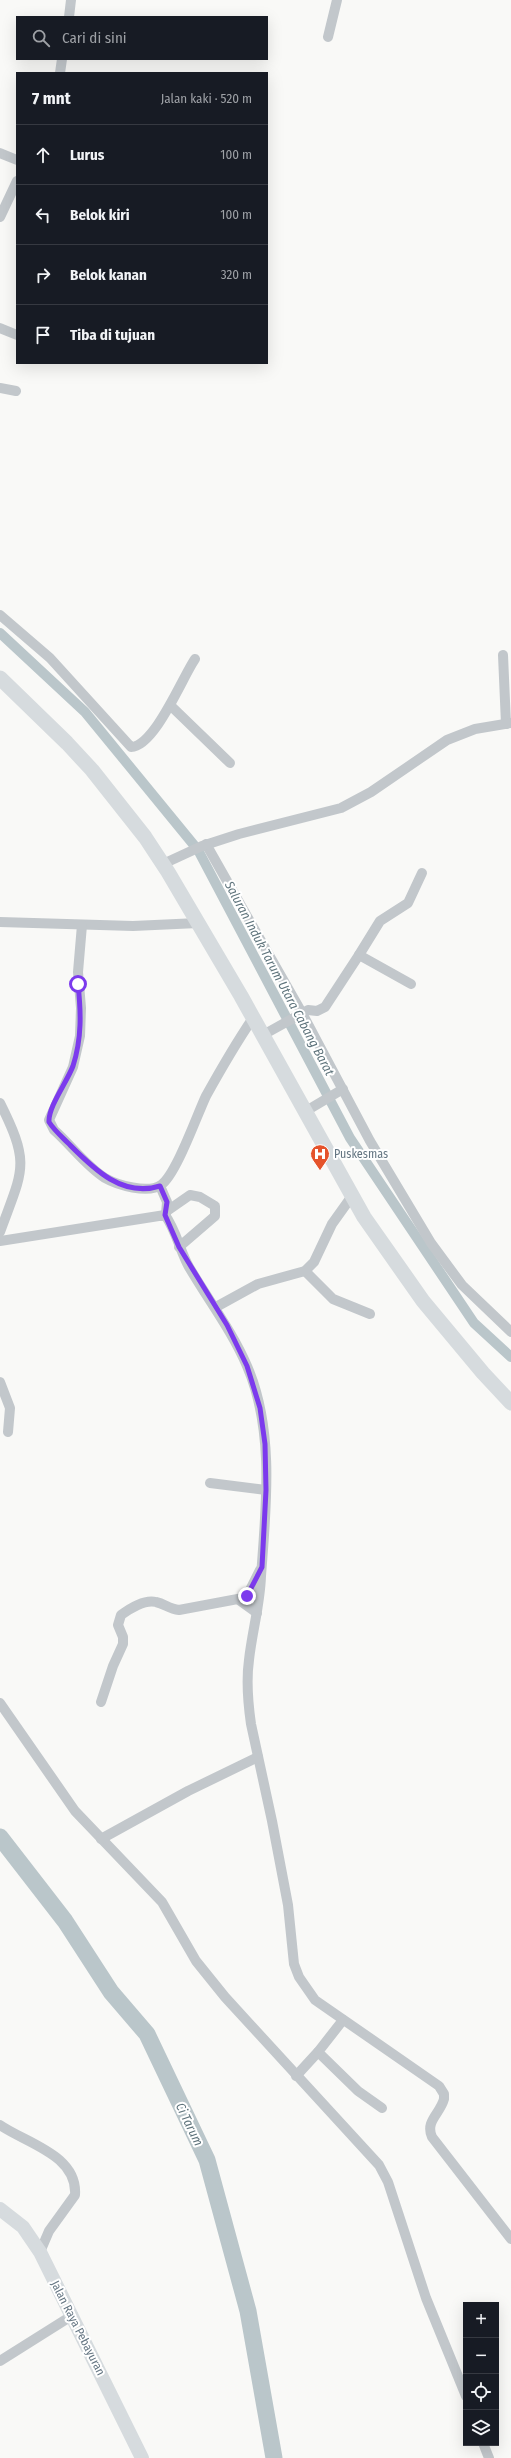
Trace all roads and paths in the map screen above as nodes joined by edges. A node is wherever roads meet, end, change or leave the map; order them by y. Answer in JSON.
{"nodes":[{"id":1,"x":71,"y":0,"type":"edge"},
{"id":2,"x":337,"y":0,"type":"edge"},
{"id":3,"x":69,"y":16,"type":"edge"},
{"id":4,"x":328,"y":37,"type":"dead end"},
{"id":5,"x":62,"y":60,"type":"edge"},
{"id":6,"x":60,"y":72,"type":"edge"},
{"id":7,"x":0,"y":153,"type":"edge"},
{"id":8,"x":16,"y":160,"type":"edge"},
{"id":9,"x":16,"y":186,"type":"edge"},
{"id":10,"x":14,"y":196,"type":"edge"},
{"id":11,"x":0,"y":217,"type":"edge"},
{"id":12,"x":0,"y":328,"type":"edge"},
{"id":13,"x":16,"y":335,"type":"edge"},
{"id":14,"x":0,"y":388,"type":"edge"},
{"id":15,"x":16,"y":391,"type":"dead end"},
{"id":16,"x":0,"y":614,"type":"edge"},
{"id":17,"x":503,"y":655,"type":"dead end"},
{"id":18,"x":195,"y":659,"type":"dead end"},
{"id":19,"x":0,"y":678,"type":"edge"},
{"id":20,"x":171,"y":706,"type":"junction"},
{"id":21,"x":508,"y":724,"type":"edge"},
{"id":22,"x":230,"y":763,"type":"dead end"},
{"id":23,"x":204,"y":845,"type":"junction"},
{"id":24,"x":169,"y":861,"type":"junction"},
{"id":25,"x":422,"y":873,"type":"dead end"},
{"id":26,"x":0,"y":922,"type":"edge"},
{"id":27,"x":198,"y":923,"type":"junction"},
{"id":28,"x":82,"y":925,"type":"junction"},
{"id":29,"x":359,"y":955,"type":"junction"},
{"id":30,"x":411,"y":984,"type":"dead end"},
{"id":31,"x":300,"y":1014,"type":"junction"},
{"id":32,"x":254,"y":1018,"type":"junction"},
{"id":33,"x":267,"y":1033,"type":"junction"},
{"id":34,"x":339,"y":1091,"type":"junction"},
{"id":35,"x":0,"y":1103,"type":"edge"},
{"id":36,"x":309,"y":1109,"type":"junction"},
{"id":37,"x":160,"y":1186,"type":"junction"},
{"id":38,"x":352,"y":1196,"type":"junction"},
{"id":39,"x":166,"y":1213,"type":"junction"},
{"id":40,"x":0,"y":1232,"type":"edge"},
{"id":41,"x":0,"y":1241,"type":"edge"},
{"id":42,"x":179,"y":1247,"type":"junction"},
{"id":43,"x":305,"y":1270,"type":"junction"},
{"id":44,"x":216,"y":1308,"type":"junction"},
{"id":45,"x":370,"y":1314,"type":"dead end"},
{"id":46,"x":511,"y":1332,"type":"edge"},
{"id":47,"x":0,"y":1382,"type":"edge"},
{"id":48,"x":511,"y":1403,"type":"edge"},
{"id":49,"x":8,"y":1432,"type":"dead end"},
{"id":50,"x":210,"y":1483,"type":"dead end"},
{"id":51,"x":266,"y":1490,"type":"junction"},
{"id":52,"x":262,"y":1567,"type":"junction"},
{"id":53,"x":239,"y":1600,"type":"junction"},
{"id":54,"x":257,"y":1613,"type":"junction"},
{"id":55,"x":100,"y":1702,"type":"dead end"},
{"id":56,"x":0,"y":1703,"type":"edge"},
{"id":57,"x":258,"y":1757,"type":"junction"},
{"id":58,"x":101,"y":1839,"type":"junction"},
{"id":59,"x":343,"y":2020,"type":"junction"},
{"id":60,"x":318,"y":2052,"type":"junction"},
{"id":61,"x":296,"y":2076,"type":"junction"},
{"id":62,"x":382,"y":2108,"type":"dead end"},
{"id":63,"x":0,"y":2125,"type":"edge"},
{"id":64,"x":0,"y":2209,"type":"edge"},
{"id":65,"x":511,"y":2239,"type":"edge"},
{"id":66,"x":40,"y":2252,"type":"junction"},
{"id":67,"x":73,"y":2315,"type":"junction"},
{"id":68,"x":0,"y":2361,"type":"edge"},
{"id":69,"x":463,"y":2389,"type":"edge"},
{"id":70,"x":484,"y":2446,"type":"edge"},
{"id":71,"x":142,"y":2458,"type":"edge"},
{"id":72,"x":489,"y":2458,"type":"edge"}],
"edges":[{"from":1,"to":3,"type":"street"},
{"from":2,"to":4,"type":"street"},
{"from":5,"to":6,"type":"street"},
{"from":7,"to":8,"type":"street"},
{"from":9,"to":10,"type":"street"},
{"from":10,"to":11,"type":"street"},
{"from":12,"to":13,"type":"street"},
{"from":14,"to":15,"type":"street"},
{"from":16,"to":20,"type":"street"},
{"from":17,"to":21,"type":"street"},
{"from":18,"to":20,"type":"street"},
{"from":19,"to":24,"type":"main road"},
{"from":20,"to":22,"type":"street"},
{"from":21,"to":23,"type":"street"},
{"from":23,"to":24,"type":"street"},
{"from":23,"to":31,"type":"street"},
{"from":24,"to":27,"type":"main road"},
{"from":25,"to":29,"type":"street"},
{"from":26,"to":28,"type":"street"},
{"from":27,"to":28,"type":"street"},
{"from":27,"to":32,"type":"main road"},
{"from":28,"to":37,"type":"street"},
{"from":29,"to":30,"type":"street"},
{"from":29,"to":31,"type":"street"},
{"from":31,"to":33,"type":"street"},
{"from":31,"to":34,"type":"street"},
{"from":32,"to":33,"type":"main road"},
{"from":32,"to":37,"type":"street"},
{"from":33,"to":36,"type":"main road"},
{"from":34,"to":36,"type":"street"},
{"from":34,"to":46,"type":"street"},
{"from":35,"to":40,"type":"street"},
{"from":36,"to":38,"type":"main road"},
{"from":37,"to":39,"type":"street"},
{"from":38,"to":43,"type":"street"},
{"from":38,"to":48,"type":"main road"},
{"from":39,"to":41,"type":"street"},
{"from":39,"to":42,"type":"street"},
{"from":39,"to":42,"type":"street"},
{"from":42,"to":44,"type":"street"},
{"from":43,"to":44,"type":"street"},
{"from":43,"to":45,"type":"street"},
{"from":44,"to":51,"type":"street"},
{"from":47,"to":49,"type":"street"},
{"from":50,"to":51,"type":"street"},
{"from":51,"to":52,"type":"street"},
{"from":52,"to":53,"type":"street"},
{"from":52,"to":54,"type":"street"},
{"from":53,"to":54,"type":"street"},
{"from":53,"to":55,"type":"street"},
{"from":54,"to":57,"type":"street"},
{"from":56,"to":58,"type":"street"},
{"from":57,"to":58,"type":"street"},
{"from":57,"to":59,"type":"street"},
{"from":58,"to":61,"type":"street"},
{"from":59,"to":60,"type":"street"},
{"from":59,"to":65,"type":"street"},
{"from":60,"to":61,"type":"street"},
{"from":60,"to":62,"type":"street"},
{"from":61,"to":69,"type":"street"},
{"from":63,"to":66,"type":"street"},
{"from":64,"to":66,"type":"main road","name":"Jalan Raya Pebayuran"},
{"from":66,"to":67,"type":"main road","name":"Jalan Raya Pebayuran"},
{"from":67,"to":68,"type":"street"},
{"from":67,"to":71,"type":"main road","name":"Jalan Raya Pebayuran"},
{"from":70,"to":72,"type":"street"}]}
